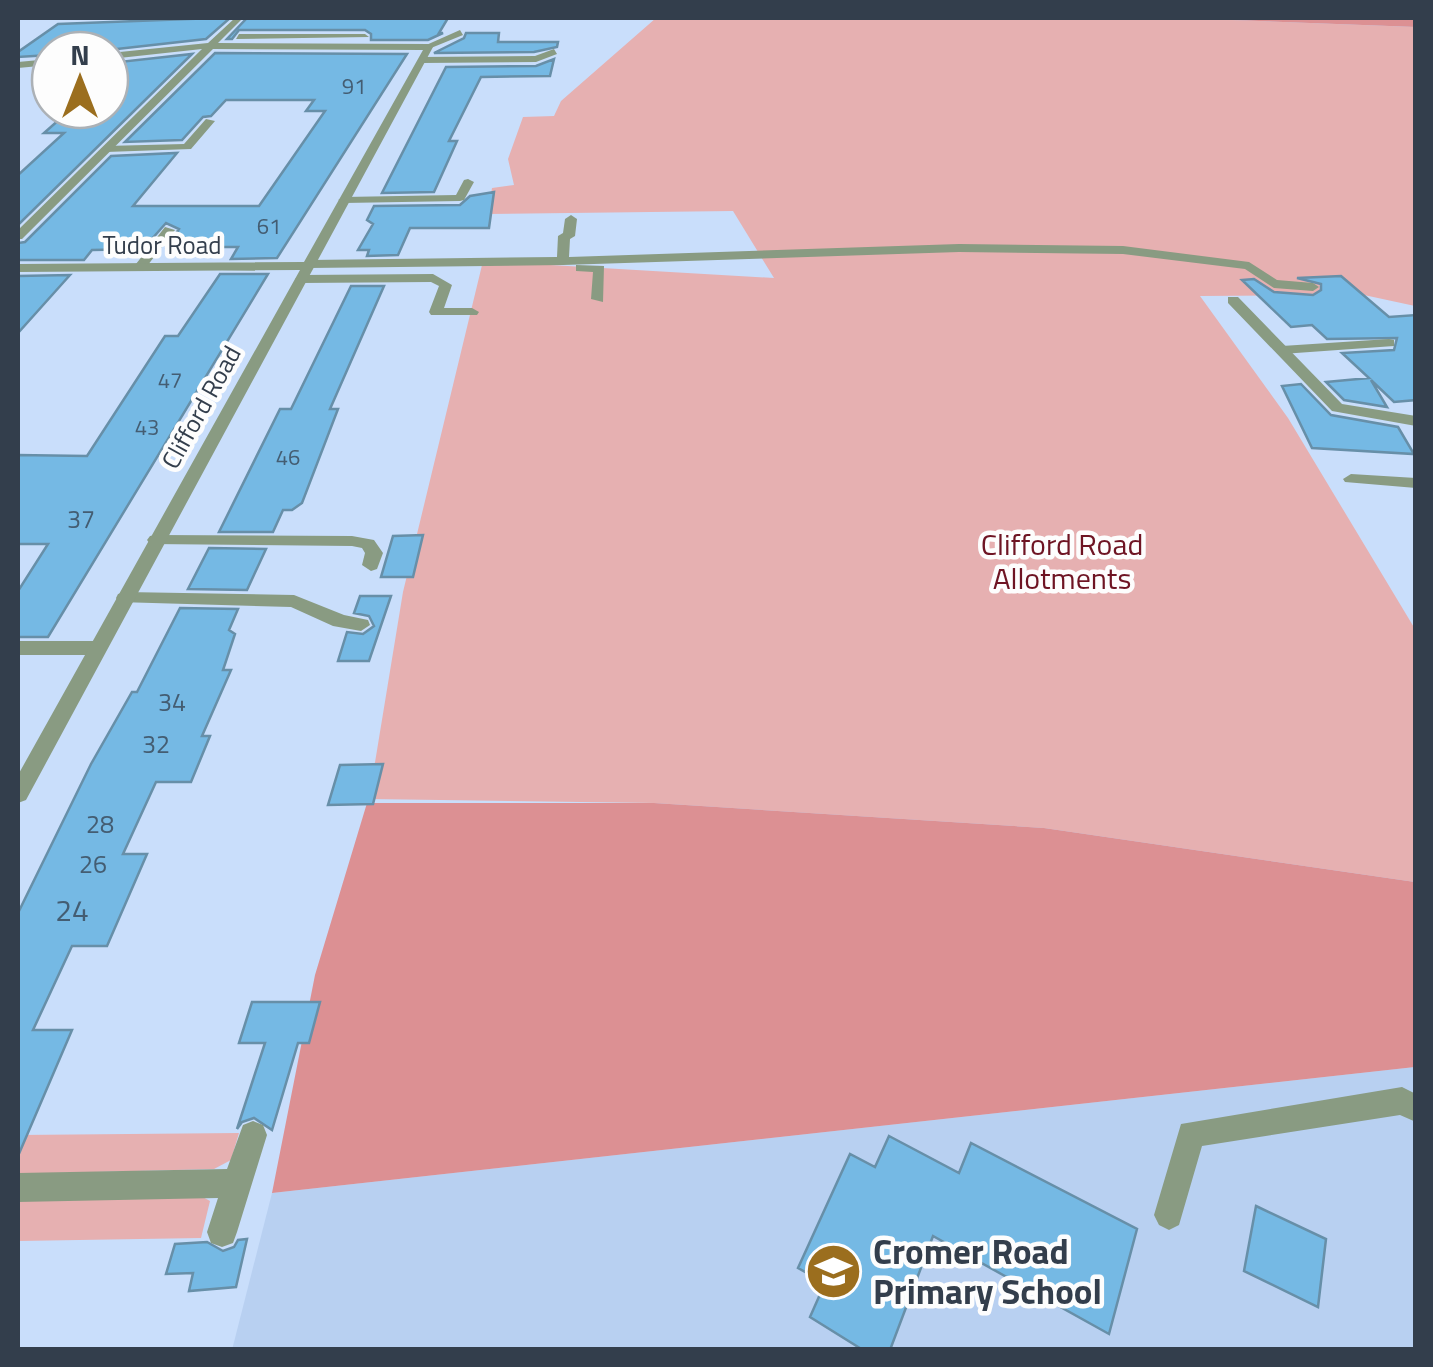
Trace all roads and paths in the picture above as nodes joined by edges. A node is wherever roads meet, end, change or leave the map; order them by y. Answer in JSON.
{"nodes":[{"id":1,"x":239,"y":18,"type":"edge"},
{"id":2,"x":253,"y":27,"type":"dead end"},
{"id":3,"x":226,"y":30,"type":"junction"},
{"id":4,"x":460,"y":33,"type":"dead end"},
{"id":5,"x":239,"y":37,"type":"dead end"},
{"id":6,"x":365,"y":37,"type":"dead end"},
{"id":7,"x":298,"y":42,"type":"junction"},
{"id":8,"x":209,"y":46,"type":"junction"},
{"id":9,"x":428,"y":46,"type":"junction"},
{"id":10,"x":554,"y":52,"type":"dead end"},
{"id":11,"x":130,"y":54,"type":"edge"},
{"id":12,"x":422,"y":60,"type":"junction"},
{"id":13,"x":210,"y":122,"type":"dead end"},
{"id":14,"x":106,"y":149,"type":"junction"},
{"id":15,"x":468,"y":182,"type":"dead end"},
{"id":16,"x":344,"y":200,"type":"junction"},
{"id":17,"x":571,"y":219,"type":"dead end"},
{"id":18,"x":170,"y":230,"type":"dead end"},
{"id":19,"x":18,"y":236,"type":"edge"},
{"id":20,"x":563,"y":261,"type":"junction"},
{"id":21,"x":528,"y":262,"type":"junction"},
{"id":22,"x":140,"y":267,"type":"junction"},
{"id":23,"x":18,"y":268,"type":"edge"},
{"id":24,"x":306,"y":270,"type":"junction"},
{"id":25,"x":1313,"y":288,"type":"dead end"},
{"id":26,"x":598,"y":299,"type":"dead end"},
{"id":27,"x":1233,"y":300,"type":"dead end"},
{"id":28,"x":472,"y":312,"type":"dead end"},
{"id":29,"x":1389,"y":343,"type":"dead end"},
{"id":30,"x":1282,"y":350,"type":"junction"},
{"id":31,"x":1416,"y":421,"type":"edge"},
{"id":32,"x":1351,"y":479,"type":"dead end"},
{"id":33,"x":1416,"y":483,"type":"edge"},
{"id":34,"x":156,"y":540,"type":"junction"},
{"id":35,"x":371,"y":565,"type":"dead end"},
{"id":36,"x":125,"y":598,"type":"junction"},
{"id":37,"x":361,"y":624,"type":"dead end"},
{"id":38,"x":18,"y":648,"type":"edge"},
{"id":39,"x":96,"y":648,"type":"junction"},
{"id":40,"x":18,"y":794,"type":"edge"},
{"id":41,"x":1416,"y":1109,"type":"edge"},
{"id":42,"x":254,"y":1135,"type":"dead end"},
{"id":43,"x":237,"y":1183,"type":"junction"},
{"id":44,"x":18,"y":1188,"type":"edge"},
{"id":45,"x":1169,"y":1215,"type":"dead end"},
{"id":46,"x":222,"y":1232,"type":"dead end"}],
"edges":[{"from":1,"to":3,"type":"street"},
{"from":2,"to":3,"type":"street"},
{"from":3,"to":8,"type":"street"},
{"from":4,"to":9,"type":"street"},
{"from":5,"to":7,"type":"street"},
{"from":6,"to":7,"type":"street"},
{"from":7,"to":8,"type":"street"},
{"from":7,"to":9,"type":"street"},
{"from":8,"to":11,"type":"street"},
{"from":8,"to":14,"type":"street"},
{"from":9,"to":12,"type":"street","name":"Clifford Road"},
{"from":10,"to":12,"type":"street"},
{"from":12,"to":16,"type":"street","name":"Clifford Road"},
{"from":13,"to":14,"type":"street"},
{"from":14,"to":19,"type":"street"},
{"from":15,"to":16,"type":"street"},
{"from":16,"to":24,"type":"street","name":"Clifford Road"},
{"from":17,"to":20,"type":"street"},
{"from":18,"to":22,"type":"street"},
{"from":20,"to":21,"type":"street"},
{"from":20,"to":25,"type":"street"},
{"from":21,"to":24,"type":"street"},
{"from":21,"to":26,"type":"street"},
{"from":22,"to":23,"type":"street","name":"Tudor Road"},
{"from":22,"to":24,"type":"street","name":"Tudor Road"},
{"from":24,"to":28,"type":"street"},
{"from":24,"to":34,"type":"street","name":"Clifford Road"},
{"from":27,"to":30,"type":"street"},
{"from":29,"to":30,"type":"street"},
{"from":30,"to":31,"type":"street"},
{"from":32,"to":33,"type":"street"},
{"from":34,"to":35,"type":"street"},
{"from":34,"to":36,"type":"street","name":"Clifford Road"},
{"from":36,"to":37,"type":"street"},
{"from":36,"to":39,"type":"street","name":"Clifford Road"},
{"from":38,"to":39,"type":"street"},
{"from":39,"to":40,"type":"street","name":"Clifford Road"},
{"from":41,"to":45,"type":"street"},
{"from":42,"to":43,"type":"street"},
{"from":43,"to":44,"type":"street"},
{"from":43,"to":46,"type":"street"}]}
